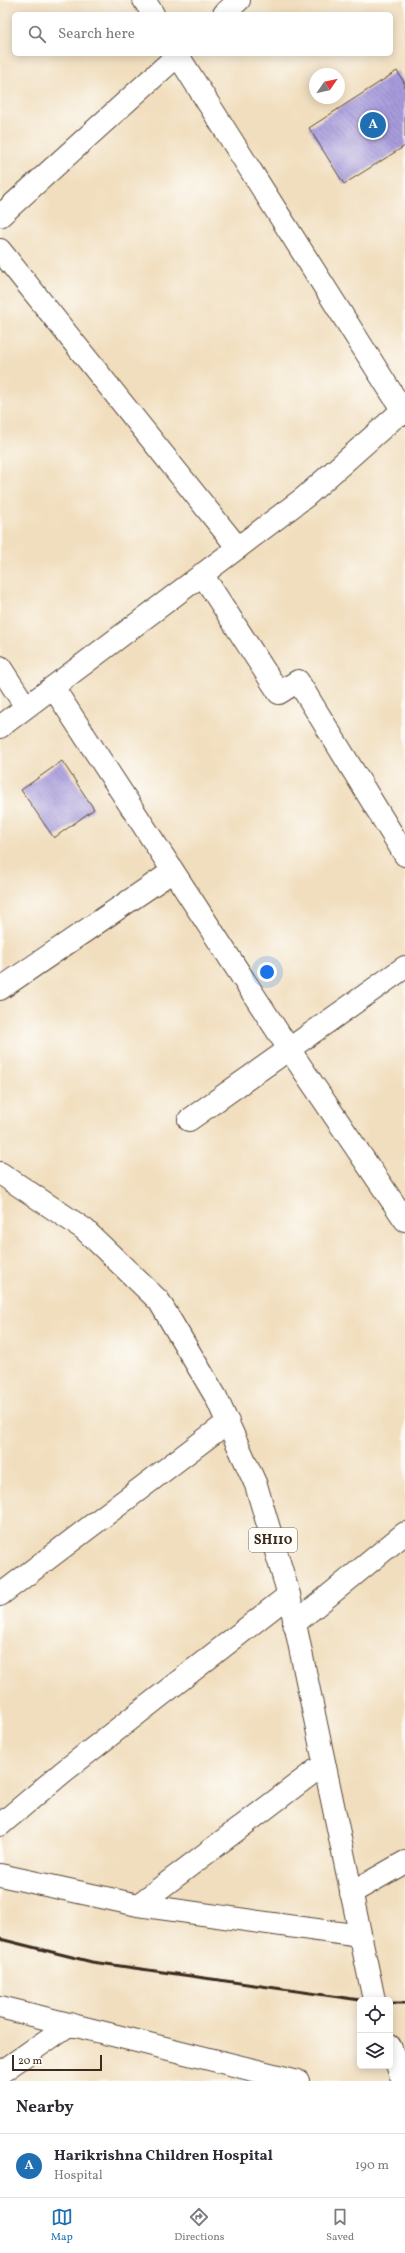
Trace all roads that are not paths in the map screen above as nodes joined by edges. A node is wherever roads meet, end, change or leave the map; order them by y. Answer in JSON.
{"nodes":[{"id":1,"x":144,"y":0,"type":"edge"},
{"id":2,"x":239,"y":0,"type":"edge"},
{"id":3,"x":152,"y":12,"type":"edge"},
{"id":4,"x":226,"y":12,"type":"edge"},
{"id":5,"x":176,"y":56,"type":"edge"},
{"id":6,"x":179,"y":56,"type":"edge"},
{"id":7,"x":0,"y":216,"type":"edge"},
{"id":8,"x":0,"y":250,"type":"edge"},
{"id":9,"x":404,"y":411,"type":"edge"},
{"id":10,"x":238,"y":548,"type":"junction"},
{"id":11,"x":202,"y":574,"type":"junction"},
{"id":12,"x":0,"y":667,"type":"edge"},
{"id":13,"x":53,"y":687,"type":"junction"},
{"id":14,"x":26,"y":707,"type":"junction"},
{"id":15,"x":0,"y":727,"type":"edge"},
{"id":16,"x":405,"y":855,"type":"edge"},
{"id":17,"x":173,"y":871,"type":"junction"},
{"id":18,"x":405,"y":967,"type":"edge"},
{"id":19,"x":0,"y":989,"type":"edge"},
{"id":20,"x":289,"y":1049,"type":"junction"},
{"id":21,"x":189,"y":1120,"type":"dead end"},
{"id":22,"x":0,"y":1173,"type":"edge"},
{"id":23,"x":405,"y":1220,"type":"edge"},
{"id":24,"x":228,"y":1422,"type":"junction"},
{"id":25,"x":405,"y":1533,"type":"edge"},
{"id":26,"x":0,"y":1595,"type":"edge"},
{"id":27,"x":289,"y":1595,"type":"junction"},
{"id":28,"x":294,"y":1624,"type":"junction"},
{"id":29,"x":324,"y":1764,"type":"junction"},
{"id":30,"x":0,"y":1825,"type":"edge"},
{"id":31,"x":405,"y":1862,"type":"edge"},
{"id":32,"x":0,"y":1875,"type":"edge"},
{"id":33,"x":351,"y":1893,"type":"junction"},
{"id":34,"x":138,"y":1905,"type":"junction"},
{"id":35,"x":360,"y":1936,"type":"junction"},
{"id":36,"x":373,"y":1997,"type":"edge"},
{"id":37,"x":0,"y":2007,"type":"edge"},
{"id":38,"x":70,"y":2024,"type":"junction"},
{"id":39,"x":393,"y":2054,"type":"edge"},
{"id":40,"x":0,"y":2073,"type":"edge"},
{"id":41,"x":298,"y":2081,"type":"edge"},
{"id":42,"x":403,"y":2081,"type":"edge"}],
"edges":[{"from":1,"to":3,"type":"street"},
{"from":2,"to":4,"type":"street"},
{"from":5,"to":7,"type":"street"},
{"from":6,"to":9,"type":"street"},
{"from":8,"to":10,"type":"street"},
{"from":9,"to":10,"type":"street"},
{"from":10,"to":11,"type":"street"},
{"from":11,"to":13,"type":"street"},
{"from":11,"to":16,"type":"street"},
{"from":12,"to":14,"type":"street"},
{"from":13,"to":14,"type":"street"},
{"from":13,"to":17,"type":"street"},
{"from":14,"to":15,"type":"street"},
{"from":17,"to":19,"type":"street"},
{"from":17,"to":20,"type":"street"},
{"from":18,"to":20,"type":"street"},
{"from":20,"to":21,"type":"street"},
{"from":20,"to":23,"type":"street"},
{"from":22,"to":24,"type":"street","number":"SH110"},
{"from":24,"to":26,"type":"street"},
{"from":24,"to":27,"type":"street","number":"SH110"},
{"from":25,"to":28,"type":"street"},
{"from":27,"to":28,"type":"street","number":"SH110"},
{"from":27,"to":30,"type":"street"},
{"from":28,"to":29,"type":"street","number":"SH110"},
{"from":29,"to":33,"type":"street","number":"SH110"},
{"from":29,"to":34,"type":"street"},
{"from":31,"to":33,"type":"street"},
{"from":32,"to":34,"type":"street"},
{"from":33,"to":35,"type":"street","number":"SH110"},
{"from":34,"to":35,"type":"street"},
{"from":35,"to":36,"type":"street","number":"SH110"},
{"from":37,"to":38,"type":"street"},
{"from":38,"to":40,"type":"street"},
{"from":38,"to":41,"type":"street"},
{"from":39,"to":42,"type":"street"}]}
